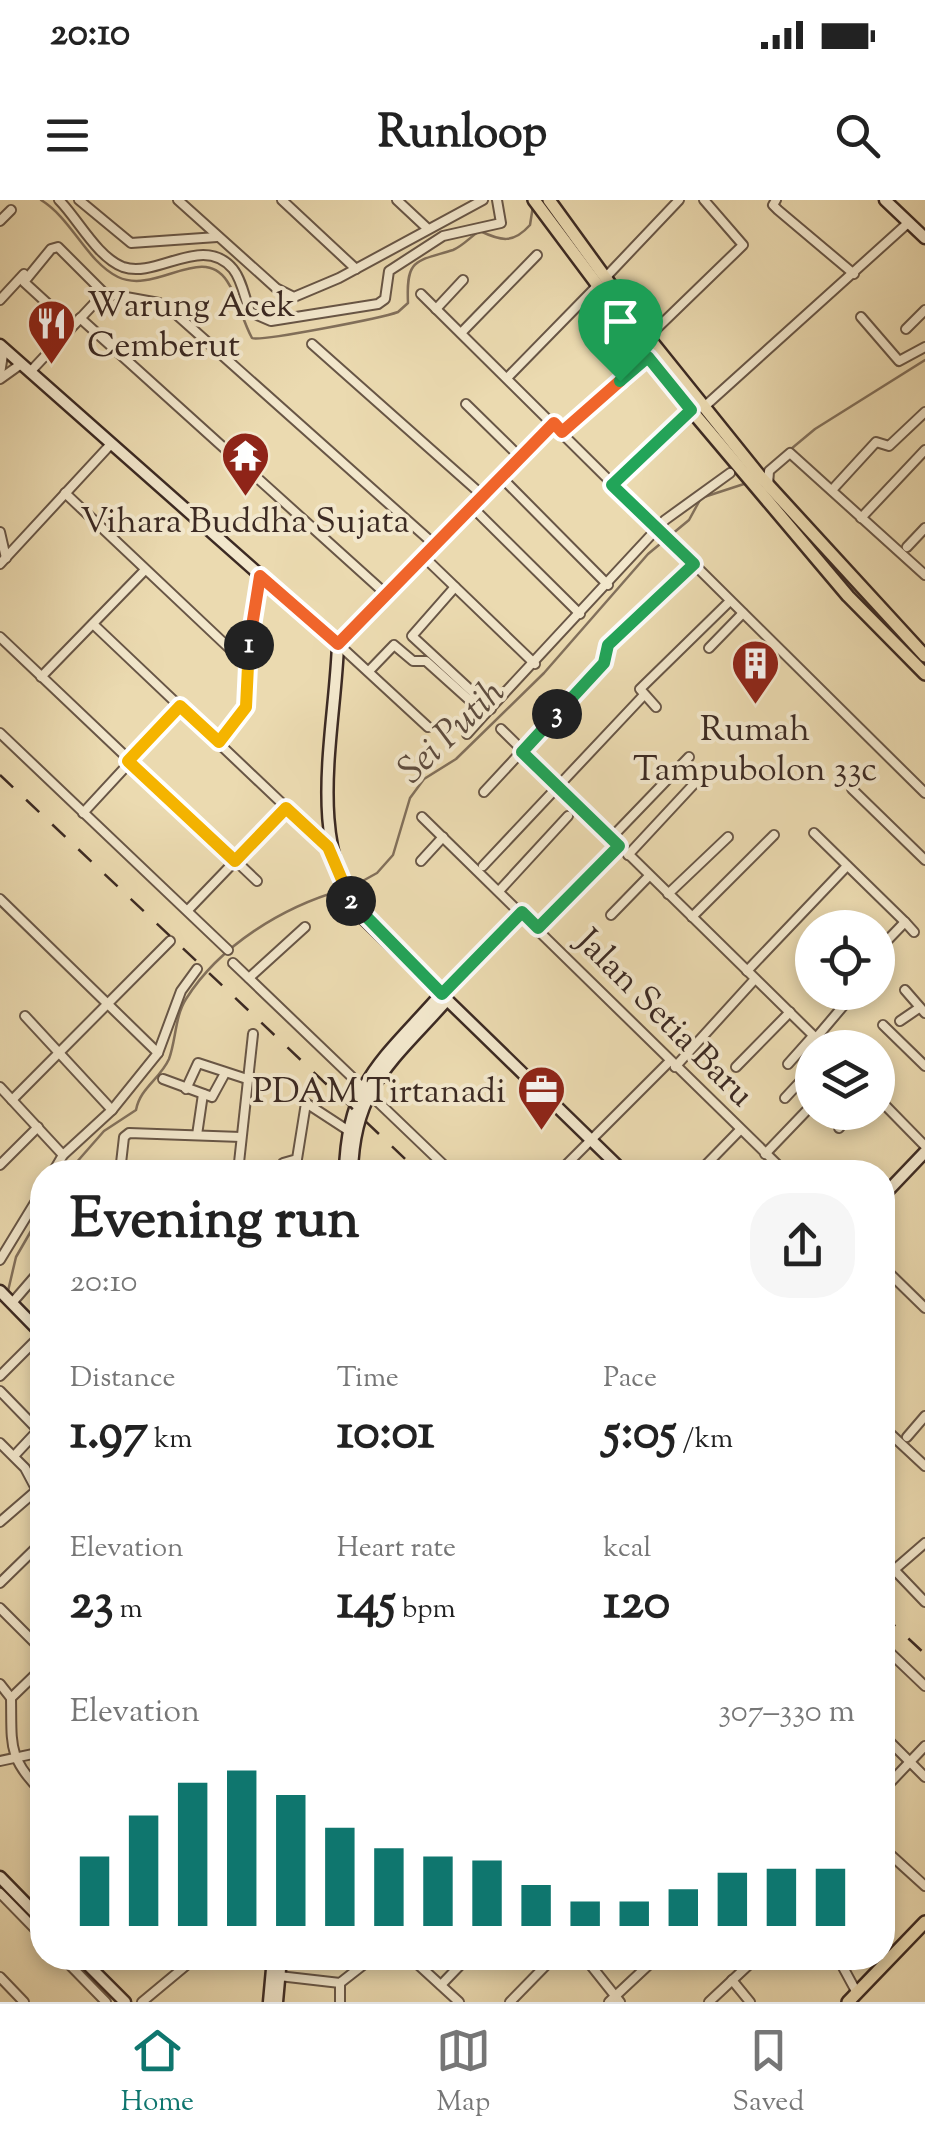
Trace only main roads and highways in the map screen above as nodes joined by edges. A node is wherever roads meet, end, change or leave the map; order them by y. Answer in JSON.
{"nodes":[{"id":1,"x":540,"y":202,"type":"edge"},
{"id":2,"x":766,"y":482,"type":"junction"},
{"id":3,"x":925,"y":656,"type":"edge"},
{"id":4,"x":925,"y":674,"type":"edge"},
{"id":5,"x":925,"y":1922,"type":"edge"},
{"id":6,"x":895,"y":1954,"type":"edge"},
{"id":7,"x":880,"y":1970,"type":"edge"},
{"id":8,"x":853,"y":1998,"type":"edge"}],
"edges":[{"from":1,"to":2,"type":"main road"},
{"from":2,"to":3,"type":"main road"},
{"from":2,"to":4,"type":"main road"},
{"from":5,"to":6,"type":"main road"},
{"from":7,"to":8,"type":"main road"}]}
